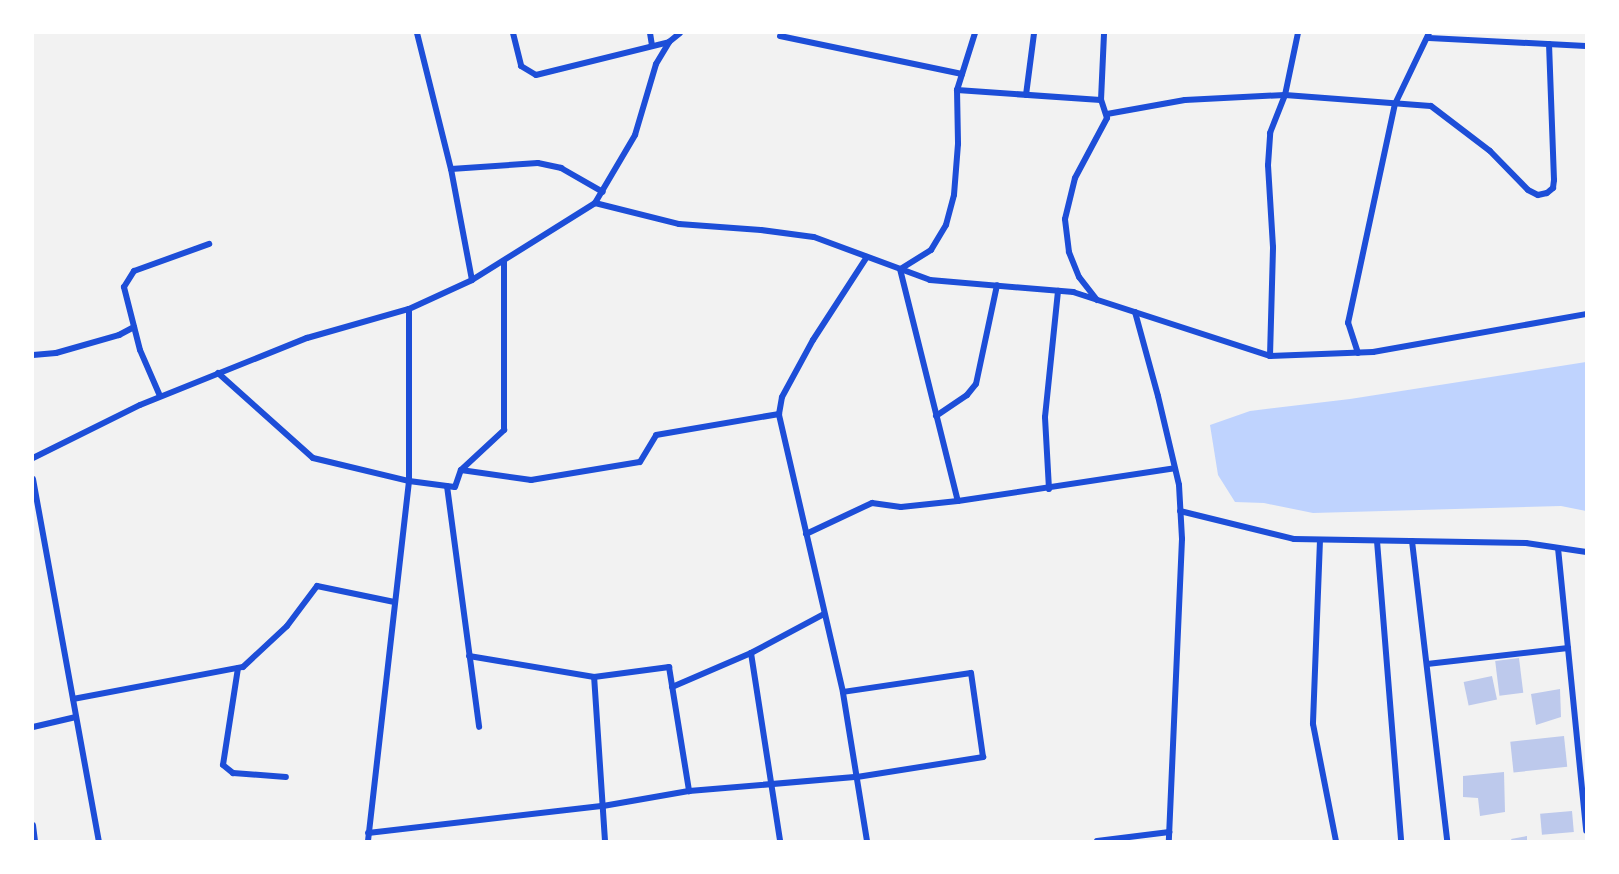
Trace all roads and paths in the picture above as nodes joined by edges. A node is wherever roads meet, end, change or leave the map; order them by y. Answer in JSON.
{"nodes":[{"id":1,"x":417,"y":33,"type":"edge"},
{"id":2,"x":513,"y":33,"type":"edge"},
{"id":3,"x":650,"y":33,"type":"edge"},
{"id":4,"x":680,"y":33,"type":"edge"},
{"id":5,"x":975,"y":33,"type":"edge"},
{"id":6,"x":1034,"y":33,"type":"edge"},
{"id":7,"x":1104,"y":33,"type":"edge"},
{"id":8,"x":1298,"y":33,"type":"edge"},
{"id":9,"x":1429,"y":35,"type":"edge"},
{"id":10,"x":780,"y":36,"type":"dead end"},
{"id":11,"x":669,"y":42,"type":"junction"},
{"id":12,"x":1549,"y":44,"type":"junction"},
{"id":13,"x":652,"y":46,"type":"junction"},
{"id":14,"x":1586,"y":46,"type":"edge"},
{"id":15,"x":962,"y":74,"type":"junction"},
{"id":16,"x":957,"y":90,"type":"junction"},
{"id":17,"x":1026,"y":95,"type":"junction"},
{"id":18,"x":1285,"y":95,"type":"junction"},
{"id":19,"x":1101,"y":100,"type":"junction"},
{"id":20,"x":1395,"y":104,"type":"junction"},
{"id":21,"x":1107,"y":114,"type":"junction"},
{"id":22,"x":451,"y":169,"type":"junction"},
{"id":23,"x":603,"y":192,"type":"junction"},
{"id":24,"x":595,"y":203,"type":"junction"},
{"id":25,"x":209,"y":244,"type":"dead end"},
{"id":26,"x":867,"y":257,"type":"junction"},
{"id":27,"x":504,"y":261,"type":"junction"},
{"id":28,"x":900,"y":269,"type":"junction"},
{"id":29,"x":472,"y":280,"type":"junction"},
{"id":30,"x":997,"y":285,"type":"junction"},
{"id":31,"x":1058,"y":291,"type":"junction"},
{"id":32,"x":1098,"y":300,"type":"junction"},
{"id":33,"x":409,"y":309,"type":"junction"},
{"id":34,"x":1134,"y":312,"type":"junction"},
{"id":35,"x":1586,"y":314,"type":"edge"},
{"id":36,"x":134,"y":327,"type":"junction"},
{"id":37,"x":1358,"y":353,"type":"junction"},
{"id":38,"x":33,"y":355,"type":"edge"},
{"id":39,"x":1270,"y":356,"type":"junction"},
{"id":40,"x":218,"y":373,"type":"junction"},
{"id":41,"x":160,"y":396,"type":"junction"},
{"id":42,"x":779,"y":414,"type":"junction"},
{"id":43,"x":936,"y":416,"type":"junction"},
{"id":44,"x":33,"y":458,"type":"edge"},
{"id":45,"x":1175,"y":468,"type":"junction"},
{"id":46,"x":461,"y":470,"type":"junction"},
{"id":47,"x":33,"y":480,"type":"edge"},
{"id":48,"x":409,"y":481,"type":"junction"},
{"id":49,"x":447,"y":486,"type":"junction"},
{"id":50,"x":1048,"y":489,"type":"junction"},
{"id":51,"x":958,"y":501,"type":"junction"},
{"id":52,"x":1180,"y":511,"type":"junction"},
{"id":53,"x":806,"y":534,"type":"junction"},
{"id":54,"x":1320,"y":540,"type":"junction"},
{"id":55,"x":1377,"y":541,"type":"junction"},
{"id":56,"x":1412,"y":541,"type":"junction"},
{"id":57,"x":1558,"y":548,"type":"junction"},
{"id":58,"x":1586,"y":552,"type":"edge"},
{"id":59,"x":394,"y":602,"type":"junction"},
{"id":60,"x":824,"y":614,"type":"junction"},
{"id":61,"x":1568,"y":648,"type":"junction"},
{"id":62,"x":751,"y":653,"type":"junction"},
{"id":63,"x":470,"y":656,"type":"junction"},
{"id":64,"x":1427,"y":664,"type":"junction"},
{"id":65,"x":238,"y":668,"type":"junction"},
{"id":66,"x":594,"y":677,"type":"junction"},
{"id":67,"x":672,"y":687,"type":"junction"},
{"id":68,"x":843,"y":692,"type":"junction"},
{"id":69,"x":73,"y":699,"type":"junction"},
{"id":70,"x":76,"y":717,"type":"junction"},
{"id":71,"x":33,"y":727,"type":"edge"},
{"id":72,"x":479,"y":727,"type":"dead end"},
{"id":73,"x":286,"y":777,"type":"dead end"},
{"id":74,"x":856,"y":777,"type":"junction"},
{"id":75,"x":772,"y":785,"type":"junction"},
{"id":76,"x":689,"y":791,"type":"junction"},
{"id":77,"x":603,"y":806,"type":"junction"},
{"id":78,"x":33,"y":825,"type":"edge"},
{"id":79,"x":1586,"y":831,"type":"edge"},
{"id":80,"x":1169,"y":832,"type":"junction"},
{"id":81,"x":368,"y":833,"type":"junction"},
{"id":82,"x":35,"y":841,"type":"edge"},
{"id":83,"x":99,"y":841,"type":"edge"},
{"id":84,"x":368,"y":841,"type":"edge"},
{"id":85,"x":605,"y":841,"type":"edge"},
{"id":86,"x":780,"y":841,"type":"edge"},
{"id":87,"x":867,"y":841,"type":"edge"},
{"id":88,"x":1097,"y":841,"type":"edge"},
{"id":89,"x":1169,"y":841,"type":"edge"},
{"id":90,"x":1336,"y":841,"type":"edge"},
{"id":91,"x":1401,"y":841,"type":"edge"},
{"id":92,"x":1447,"y":841,"type":"edge"}],
"edges":[{"from":1,"to":22,"type":"street"},
{"from":2,"to":13,"type":"street"},
{"from":3,"to":13,"type":"street"},
{"from":4,"to":11,"type":"street"},
{"from":5,"to":15,"type":"street"},
{"from":6,"to":17,"type":"street"},
{"from":7,"to":19,"type":"street"},
{"from":8,"to":18,"type":"street"},
{"from":9,"to":12,"type":"street"},
{"from":9,"to":20,"type":"street"},
{"from":10,"to":15,"type":"street"},
{"from":11,"to":13,"type":"street"},
{"from":11,"to":23,"type":"street"},
{"from":12,"to":14,"type":"street"},
{"from":12,"to":20,"type":"street"},
{"from":15,"to":16,"type":"street"},
{"from":16,"to":17,"type":"street"},
{"from":16,"to":28,"type":"street"},
{"from":17,"to":19,"type":"street"},
{"from":18,"to":20,"type":"street"},
{"from":18,"to":21,"type":"street"},
{"from":18,"to":39,"type":"street"},
{"from":19,"to":21,"type":"street"},
{"from":20,"to":37,"type":"street"},
{"from":21,"to":32,"type":"street"},
{"from":22,"to":23,"type":"street"},
{"from":22,"to":29,"type":"street"},
{"from":23,"to":24,"type":"street"},
{"from":24,"to":26,"type":"street"},
{"from":24,"to":27,"type":"street"},
{"from":25,"to":36,"type":"street"},
{"from":26,"to":28,"type":"street"},
{"from":26,"to":42,"type":"street"},
{"from":27,"to":29,"type":"street"},
{"from":27,"to":46,"type":"street"},
{"from":28,"to":30,"type":"street"},
{"from":28,"to":43,"type":"street"},
{"from":29,"to":33,"type":"street"},
{"from":30,"to":31,"type":"street"},
{"from":30,"to":43,"type":"street"},
{"from":31,"to":32,"type":"street"},
{"from":31,"to":50,"type":"street"},
{"from":32,"to":34,"type":"street"},
{"from":33,"to":40,"type":"street"},
{"from":33,"to":48,"type":"street"},
{"from":34,"to":39,"type":"street"},
{"from":34,"to":45,"type":"street"},
{"from":35,"to":37,"type":"street"},
{"from":36,"to":38,"type":"street"},
{"from":36,"to":41,"type":"street"},
{"from":37,"to":39,"type":"street"},
{"from":40,"to":41,"type":"street"},
{"from":40,"to":48,"type":"street"},
{"from":41,"to":44,"type":"street"},
{"from":42,"to":46,"type":"street"},
{"from":42,"to":53,"type":"street"},
{"from":43,"to":51,"type":"street"},
{"from":45,"to":50,"type":"street"},
{"from":45,"to":52,"type":"street"},
{"from":46,"to":49,"type":"street"},
{"from":47,"to":69,"type":"street"},
{"from":48,"to":49,"type":"street"},
{"from":48,"to":59,"type":"street"},
{"from":49,"to":63,"type":"street"},
{"from":50,"to":51,"type":"street"},
{"from":51,"to":53,"type":"street"},
{"from":52,"to":54,"type":"street"},
{"from":52,"to":80,"type":"street"},
{"from":53,"to":60,"type":"street"},
{"from":54,"to":55,"type":"street"},
{"from":54,"to":90,"type":"street"},
{"from":55,"to":56,"type":"street"},
{"from":55,"to":91,"type":"street"},
{"from":56,"to":57,"type":"street"},
{"from":56,"to":64,"type":"street"},
{"from":57,"to":58,"type":"street"},
{"from":57,"to":61,"type":"street"},
{"from":59,"to":65,"type":"street"},
{"from":59,"to":81,"type":"street"},
{"from":60,"to":62,"type":"street"},
{"from":60,"to":68,"type":"street"},
{"from":61,"to":64,"type":"street"},
{"from":61,"to":79,"type":"street"},
{"from":62,"to":67,"type":"street"},
{"from":62,"to":75,"type":"street"},
{"from":63,"to":66,"type":"street"},
{"from":63,"to":72,"type":"street"},
{"from":64,"to":92,"type":"street"},
{"from":65,"to":69,"type":"street"},
{"from":65,"to":73,"type":"street"},
{"from":66,"to":67,"type":"street"},
{"from":66,"to":77,"type":"street"},
{"from":67,"to":76,"type":"street"},
{"from":68,"to":74,"type":"street"},
{"from":68,"to":74,"type":"street"},
{"from":69,"to":70,"type":"street"},
{"from":70,"to":71,"type":"street"},
{"from":70,"to":83,"type":"street"},
{"from":74,"to":75,"type":"street"},
{"from":74,"to":87,"type":"street"},
{"from":75,"to":76,"type":"street"},
{"from":75,"to":86,"type":"street"},
{"from":76,"to":77,"type":"street"},
{"from":77,"to":81,"type":"street"},
{"from":77,"to":85,"type":"street"},
{"from":78,"to":82,"type":"street"},
{"from":80,"to":88,"type":"street"},
{"from":80,"to":89,"type":"street"},
{"from":81,"to":84,"type":"street"}]}
